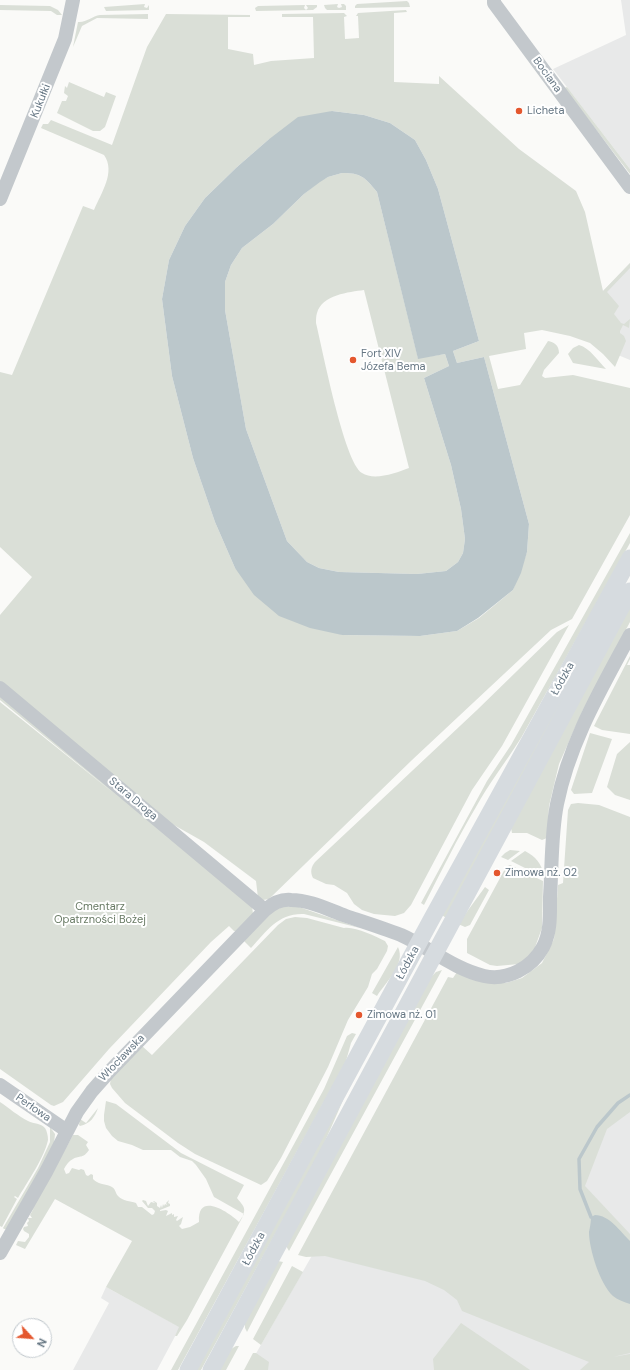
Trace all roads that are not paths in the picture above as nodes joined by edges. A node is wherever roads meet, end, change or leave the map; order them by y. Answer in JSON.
{"nodes":[{"id":1,"x":65,"y":0,"type":"edge"},
{"id":2,"x":74,"y":0,"type":"edge"},
{"id":3,"x":85,"y":0,"type":"edge"},
{"id":4,"x":494,"y":0,"type":"edge"},
{"id":5,"x":630,"y":187,"type":"edge"},
{"id":6,"x":0,"y":199,"type":"edge"},
{"id":7,"x":630,"y":558,"type":"edge"},
{"id":8,"x":630,"y":591,"type":"edge"},
{"id":9,"x":630,"y":635,"type":"edge"},
{"id":10,"x":0,"y":688,"type":"edge"},
{"id":11,"x":265,"y":910,"type":"junction"},
{"id":12,"x":418,"y":944,"type":"junction"},
{"id":13,"x":435,"y":954,"type":"junction"},
{"id":14,"x":0,"y":1085,"type":"edge"},
{"id":15,"x":66,"y":1131,"type":"junction"},
{"id":16,"x":0,"y":1253,"type":"edge"},
{"id":17,"x":188,"y":1370,"type":"edge"},
{"id":18,"x":211,"y":1370,"type":"edge"}],
"edges":[{"from":1,"to":2,"type":"street"},
{"from":2,"to":3,"type":"street"},
{"from":2,"to":6,"type":"street","name":"Kukułki"},
{"from":4,"to":5,"type":"street","name":"Bociana"},
{"from":7,"to":12,"type":"main road","name":"Łódzka"},
{"from":8,"to":13,"type":"main road","name":"Łódzka"},
{"from":9,"to":13,"type":"street"},
{"from":10,"to":11,"type":"street","name":"Stara Droga"},
{"from":11,"to":12,"type":"street","name":"Włocławska"},
{"from":11,"to":15,"type":"street","name":"Włocławska"},
{"from":12,"to":13,"type":"street"},
{"from":12,"to":17,"type":"main road","name":"Łódzka"},
{"from":13,"to":18,"type":"main road","name":"Łódzka"},
{"from":14,"to":15,"type":"street","name":"Perłowa"},
{"from":15,"to":16,"type":"street","name":"Włocławska"}]}
